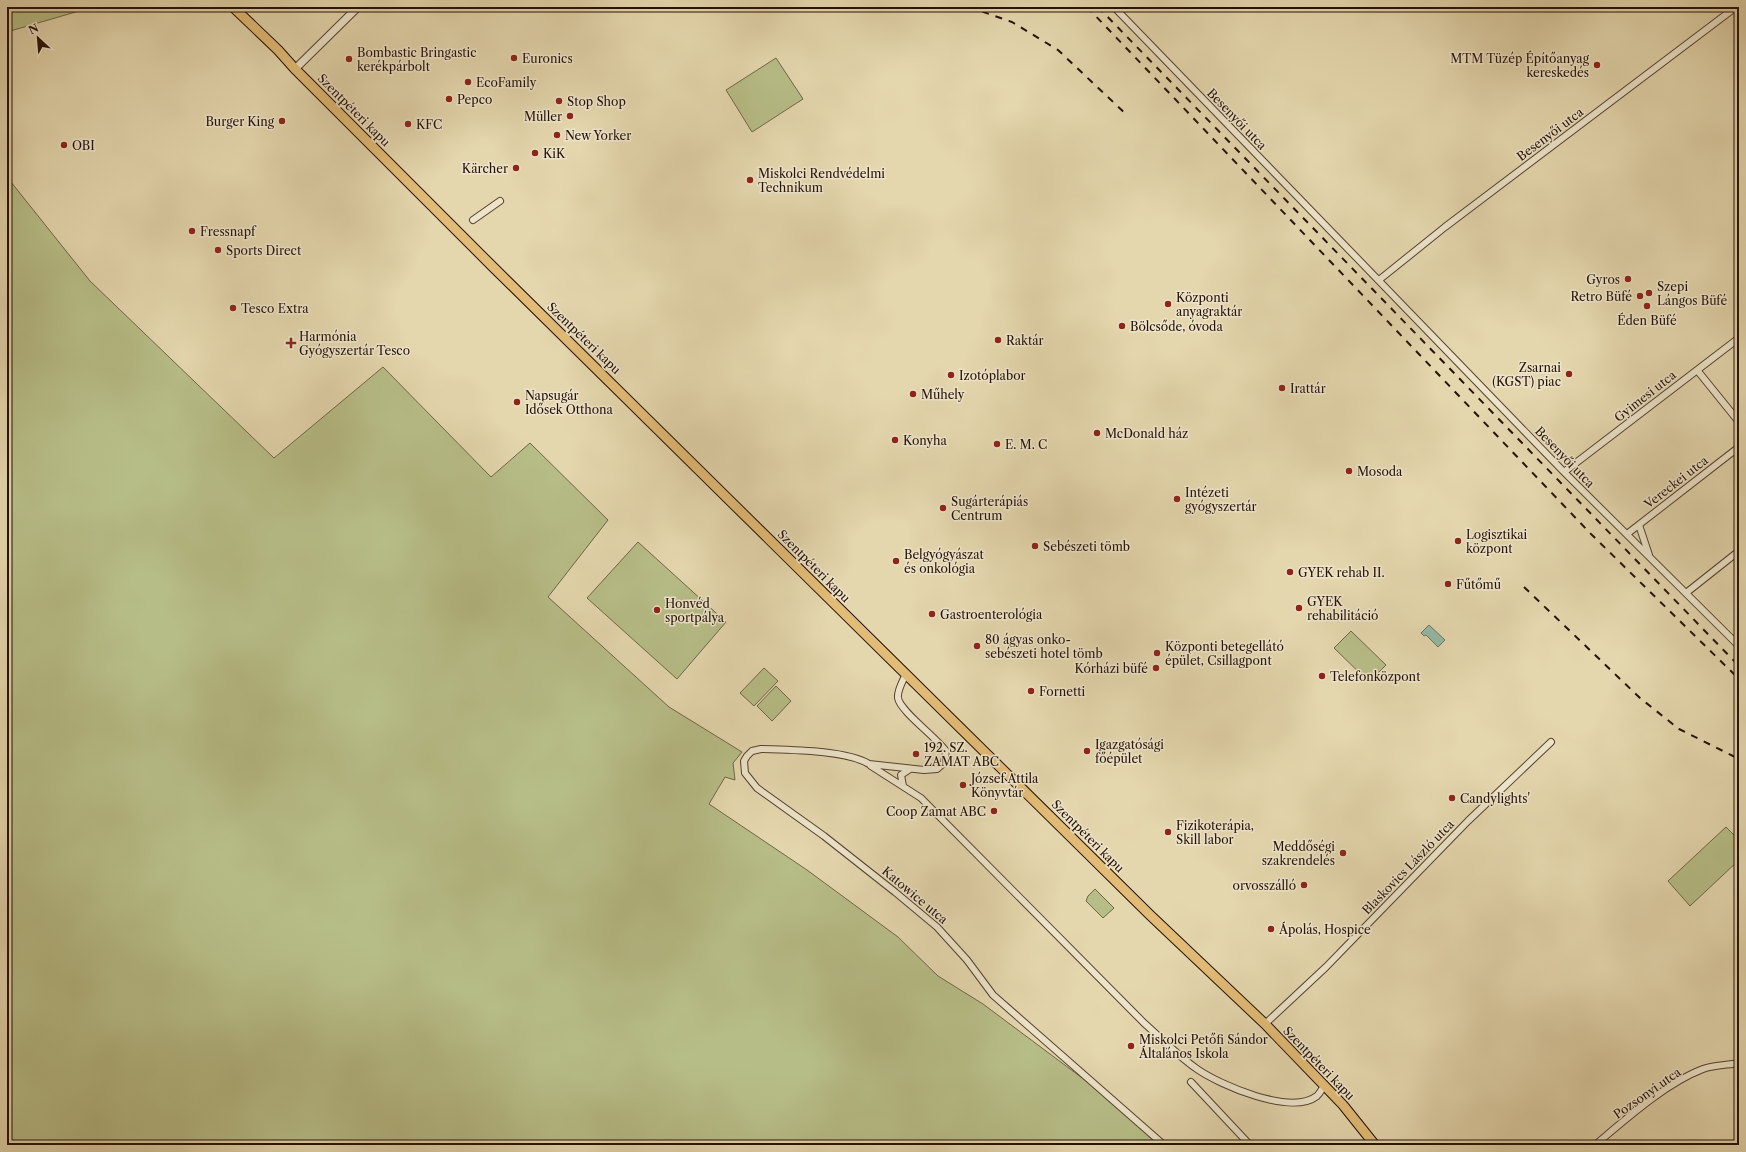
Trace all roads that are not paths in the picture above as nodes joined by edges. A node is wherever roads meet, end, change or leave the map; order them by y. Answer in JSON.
{"nodes":[{"id":1,"x":233,"y":7,"type":"edge"},
{"id":2,"x":358,"y":7,"type":"edge"},
{"id":3,"x":1114,"y":7,"type":"edge"},
{"id":4,"x":1736,"y":7,"type":"edge"},
{"id":5,"x":295,"y":69,"type":"junction"},
{"id":6,"x":500,"y":201,"type":"dead end"},
{"id":7,"x":473,"y":220,"type":"dead end"},
{"id":8,"x":1378,"y":280,"type":"junction"},
{"id":9,"x":1739,"y":338,"type":"edge"},
{"id":10,"x":1697,"y":370,"type":"junction"},
{"id":11,"x":1739,"y":422,"type":"edge"},
{"id":12,"x":1739,"y":447,"type":"edge"},
{"id":13,"x":1564,"y":472,"type":"junction"},
{"id":14,"x":1639,"y":525,"type":"junction"},
{"id":15,"x":1627,"y":534,"type":"junction"},
{"id":16,"x":1739,"y":551,"type":"edge"},
{"id":17,"x":1649,"y":556,"type":"junction"},
{"id":18,"x":1686,"y":592,"type":"junction"},
{"id":19,"x":1739,"y":646,"type":"edge"},
{"id":20,"x":906,"y":674,"type":"junction"},
{"id":21,"x":1551,"y":742,"type":"dead end"},
{"id":22,"x":869,"y":764,"type":"junction"},
{"id":23,"x":911,"y":769,"type":"junction"},
{"id":24,"x":903,"y":786,"type":"junction"},
{"id":25,"x":1265,"y":1024,"type":"junction"},
{"id":26,"x":1739,"y":1063,"type":"edge"},
{"id":27,"x":1191,"y":1082,"type":"dead end"},
{"id":28,"x":1324,"y":1086,"type":"junction"},
{"id":29,"x":1164,"y":1145,"type":"edge"},
{"id":30,"x":1250,"y":1145,"type":"edge"},
{"id":31,"x":1376,"y":1145,"type":"edge"},
{"id":32,"x":1595,"y":1145,"type":"edge"}],
"edges":[{"from":1,"to":5,"type":"main road","name":"Szentpéteri kapu"},
{"from":2,"to":5,"type":"street"},
{"from":3,"to":8,"type":"street","name":"Besenyői utca"},
{"from":4,"to":8,"type":"street","name":"Besenyői utca"},
{"from":5,"to":20,"type":"main road","name":"Szentpéteri kapu"},
{"from":6,"to":7,"type":"street"},
{"from":8,"to":13,"type":"street","name":"Besenyői utca"},
{"from":9,"to":10,"type":"street","name":"Gyimesi utca"},
{"from":10,"to":11,"type":"street"},
{"from":10,"to":13,"type":"street","name":"Gyimesi utca"},
{"from":12,"to":14,"type":"street","name":"Vereckei utca"},
{"from":13,"to":15,"type":"street","name":"Besenyői utca"},
{"from":14,"to":15,"type":"street","name":"Vereckei utca"},
{"from":14,"to":17,"type":"street"},
{"from":15,"to":17,"type":"street","name":"Besenyői utca"},
{"from":16,"to":18,"type":"street"},
{"from":17,"to":18,"type":"street","name":"Besenyői utca"},
{"from":18,"to":19,"type":"street","name":"Besenyői utca"},
{"from":20,"to":23,"type":"street","name":"Katowice utca"},
{"from":20,"to":25,"type":"main road","name":"Szentpéteri kapu"},
{"from":21,"to":25,"type":"street","name":"Blaskovics László utca"},
{"from":22,"to":23,"type":"street","name":"Katowice utca"},
{"from":22,"to":24,"type":"street","name":"Katowice utca"},
{"from":22,"to":29,"type":"street","name":"Katowice utca"},
{"from":23,"to":24,"type":"street"},
{"from":24,"to":28,"type":"street","name":"Katowice utca"},
{"from":25,"to":28,"type":"main road","name":"Szentpéteri kapu"},
{"from":26,"to":32,"type":"street","name":"Pozsonyi utca"},
{"from":27,"to":30,"type":"street"},
{"from":28,"to":31,"type":"main road","name":"Szentpéteri kapu"}]}
